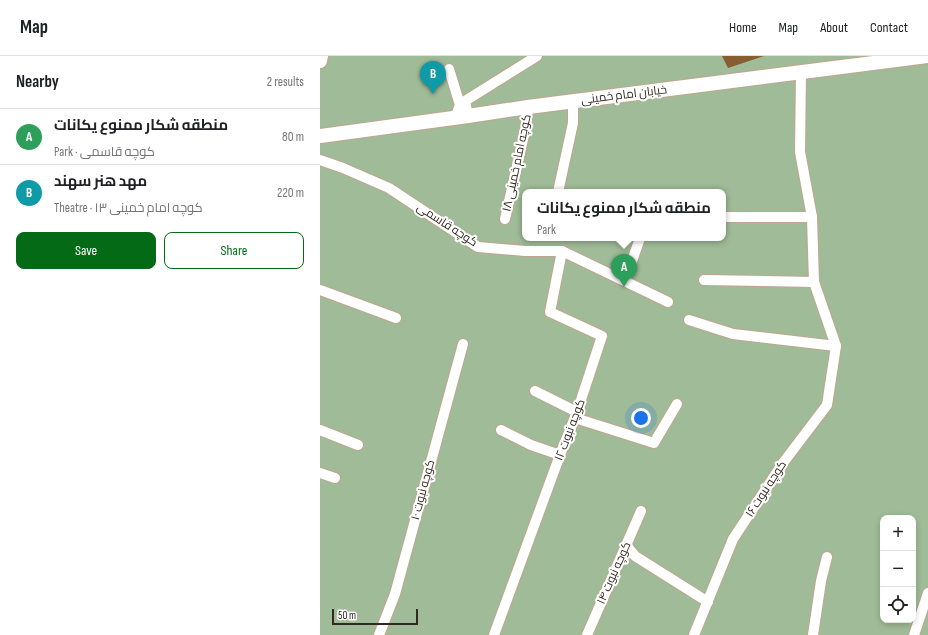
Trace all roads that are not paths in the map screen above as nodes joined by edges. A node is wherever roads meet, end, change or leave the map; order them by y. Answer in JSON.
{"nodes":[{"id":1,"x":321,"y":56,"type":"edge"},
{"id":2,"x":537,"y":56,"type":"edge"},
{"id":3,"x":928,"y":56,"type":"edge"},
{"id":4,"x":320,"y":61,"type":"edge"},
{"id":5,"x":449,"y":69,"type":"dead end"},
{"id":6,"x":801,"y":72,"type":"junction"},
{"id":7,"x":573,"y":101,"type":"junction"},
{"id":8,"x":528,"y":107,"type":"junction"},
{"id":9,"x":462,"y":117,"type":"junction"},
{"id":10,"x":320,"y":136,"type":"edge"},
{"id":11,"x":320,"y":160,"type":"edge"},
{"id":12,"x":559,"y":189,"type":"edge"},
{"id":13,"x":726,"y":217,"type":"edge"},
{"id":14,"x":812,"y":218,"type":"junction"},
{"id":15,"x":505,"y":219,"type":"dead end"},
{"id":16,"x":639,"y":241,"type":"edge"},
{"id":17,"x":562,"y":251,"type":"junction"},
{"id":18,"x":704,"y":280,"type":"dead end"},
{"id":19,"x":625,"y":281,"type":"junction"},
{"id":20,"x":814,"y":282,"type":"junction"},
{"id":21,"x":320,"y":290,"type":"edge"},
{"id":22,"x":668,"y":302,"type":"dead end"},
{"id":23,"x":396,"y":318,"type":"dead end"},
{"id":24,"x":689,"y":320,"type":"dead end"},
{"id":25,"x":463,"y":344,"type":"dead end"},
{"id":26,"x":836,"y":346,"type":"junction"},
{"id":27,"x":535,"y":391,"type":"dead end"},
{"id":28,"x":677,"y":404,"type":"dead end"},
{"id":29,"x":576,"y":415,"type":"junction"},
{"id":30,"x":320,"y":430,"type":"edge"},
{"id":31,"x":501,"y":430,"type":"dead end"},
{"id":32,"x":358,"y":445,"type":"dead end"},
{"id":33,"x":560,"y":456,"type":"junction"},
{"id":34,"x":320,"y":473,"type":"edge"},
{"id":35,"x":335,"y":478,"type":"dead end"},
{"id":36,"x":641,"y":511,"type":"dead end"},
{"id":37,"x":626,"y":545,"type":"junction"},
{"id":38,"x":827,"y":557,"type":"dead end"},
{"id":39,"x":928,"y":593,"type":"edge"},
{"id":40,"x":708,"y":602,"type":"junction"},
{"id":41,"x":378,"y":635,"type":"edge"},
{"id":42,"x":494,"y":635,"type":"edge"},
{"id":43,"x":587,"y":635,"type":"edge"},
{"id":44,"x":694,"y":635,"type":"edge"},
{"id":45,"x":813,"y":635,"type":"edge"},
{"id":46,"x":914,"y":635,"type":"edge"}],
"edges":[{"from":1,"to":4,"type":"main road"},
{"from":2,"to":9,"type":"street"},
{"from":3,"to":6,"type":"main road","name":"خیابان امام خمینی"},
{"from":5,"to":9,"type":"street"},
{"from":6,"to":7,"type":"main road","name":"خیابان امام خمینی"},
{"from":6,"to":14,"type":"street"},
{"from":7,"to":8,"type":"main road","name":"خیابان امام خمینی"},
{"from":7,"to":12,"type":"street"},
{"from":8,"to":9,"type":"main road","name":"خیابان امام خمینی"},
{"from":8,"to":15,"type":"street","name":"کوچه امام خمینی ۱۸"},
{"from":9,"to":10,"type":"main road","name":"خیابان امام خمینی"},
{"from":11,"to":17,"type":"street","name":"کوچه قاسمی"},
{"from":13,"to":14,"type":"street"},
{"from":14,"to":20,"type":"street"},
{"from":16,"to":19,"type":"street"},
{"from":17,"to":19,"type":"street","name":"کوچه قاسمی"},
{"from":17,"to":29,"type":"street","name":"کوچه نبوت ۱۲"},
{"from":18,"to":20,"type":"street"},
{"from":19,"to":22,"type":"street","name":"کوچه قاسمی"},
{"from":20,"to":26,"type":"street"},
{"from":21,"to":23,"type":"street"},
{"from":24,"to":26,"type":"street"},
{"from":25,"to":41,"type":"street","name":"کوچه نبوت ۱۰"},
{"from":26,"to":40,"type":"street","name":"کوچه نبوت ۱۶"},
{"from":27,"to":29,"type":"street"},
{"from":28,"to":29,"type":"street"},
{"from":29,"to":33,"type":"street","name":"کوچه نبوت ۱۲"},
{"from":30,"to":32,"type":"street"},
{"from":31,"to":33,"type":"street"},
{"from":33,"to":42,"type":"street","name":"کوچه نبوت ۱۲"},
{"from":34,"to":35,"type":"street"},
{"from":36,"to":37,"type":"street","name":"کوچه نبوت ۱۴"},
{"from":37,"to":40,"type":"street"},
{"from":37,"to":43,"type":"street","name":"کوچه نبوت ۱۴"},
{"from":38,"to":45,"type":"street"},
{"from":39,"to":46,"type":"street"},
{"from":40,"to":44,"type":"street","name":"کوچه نبوت ۱۶"}]}
